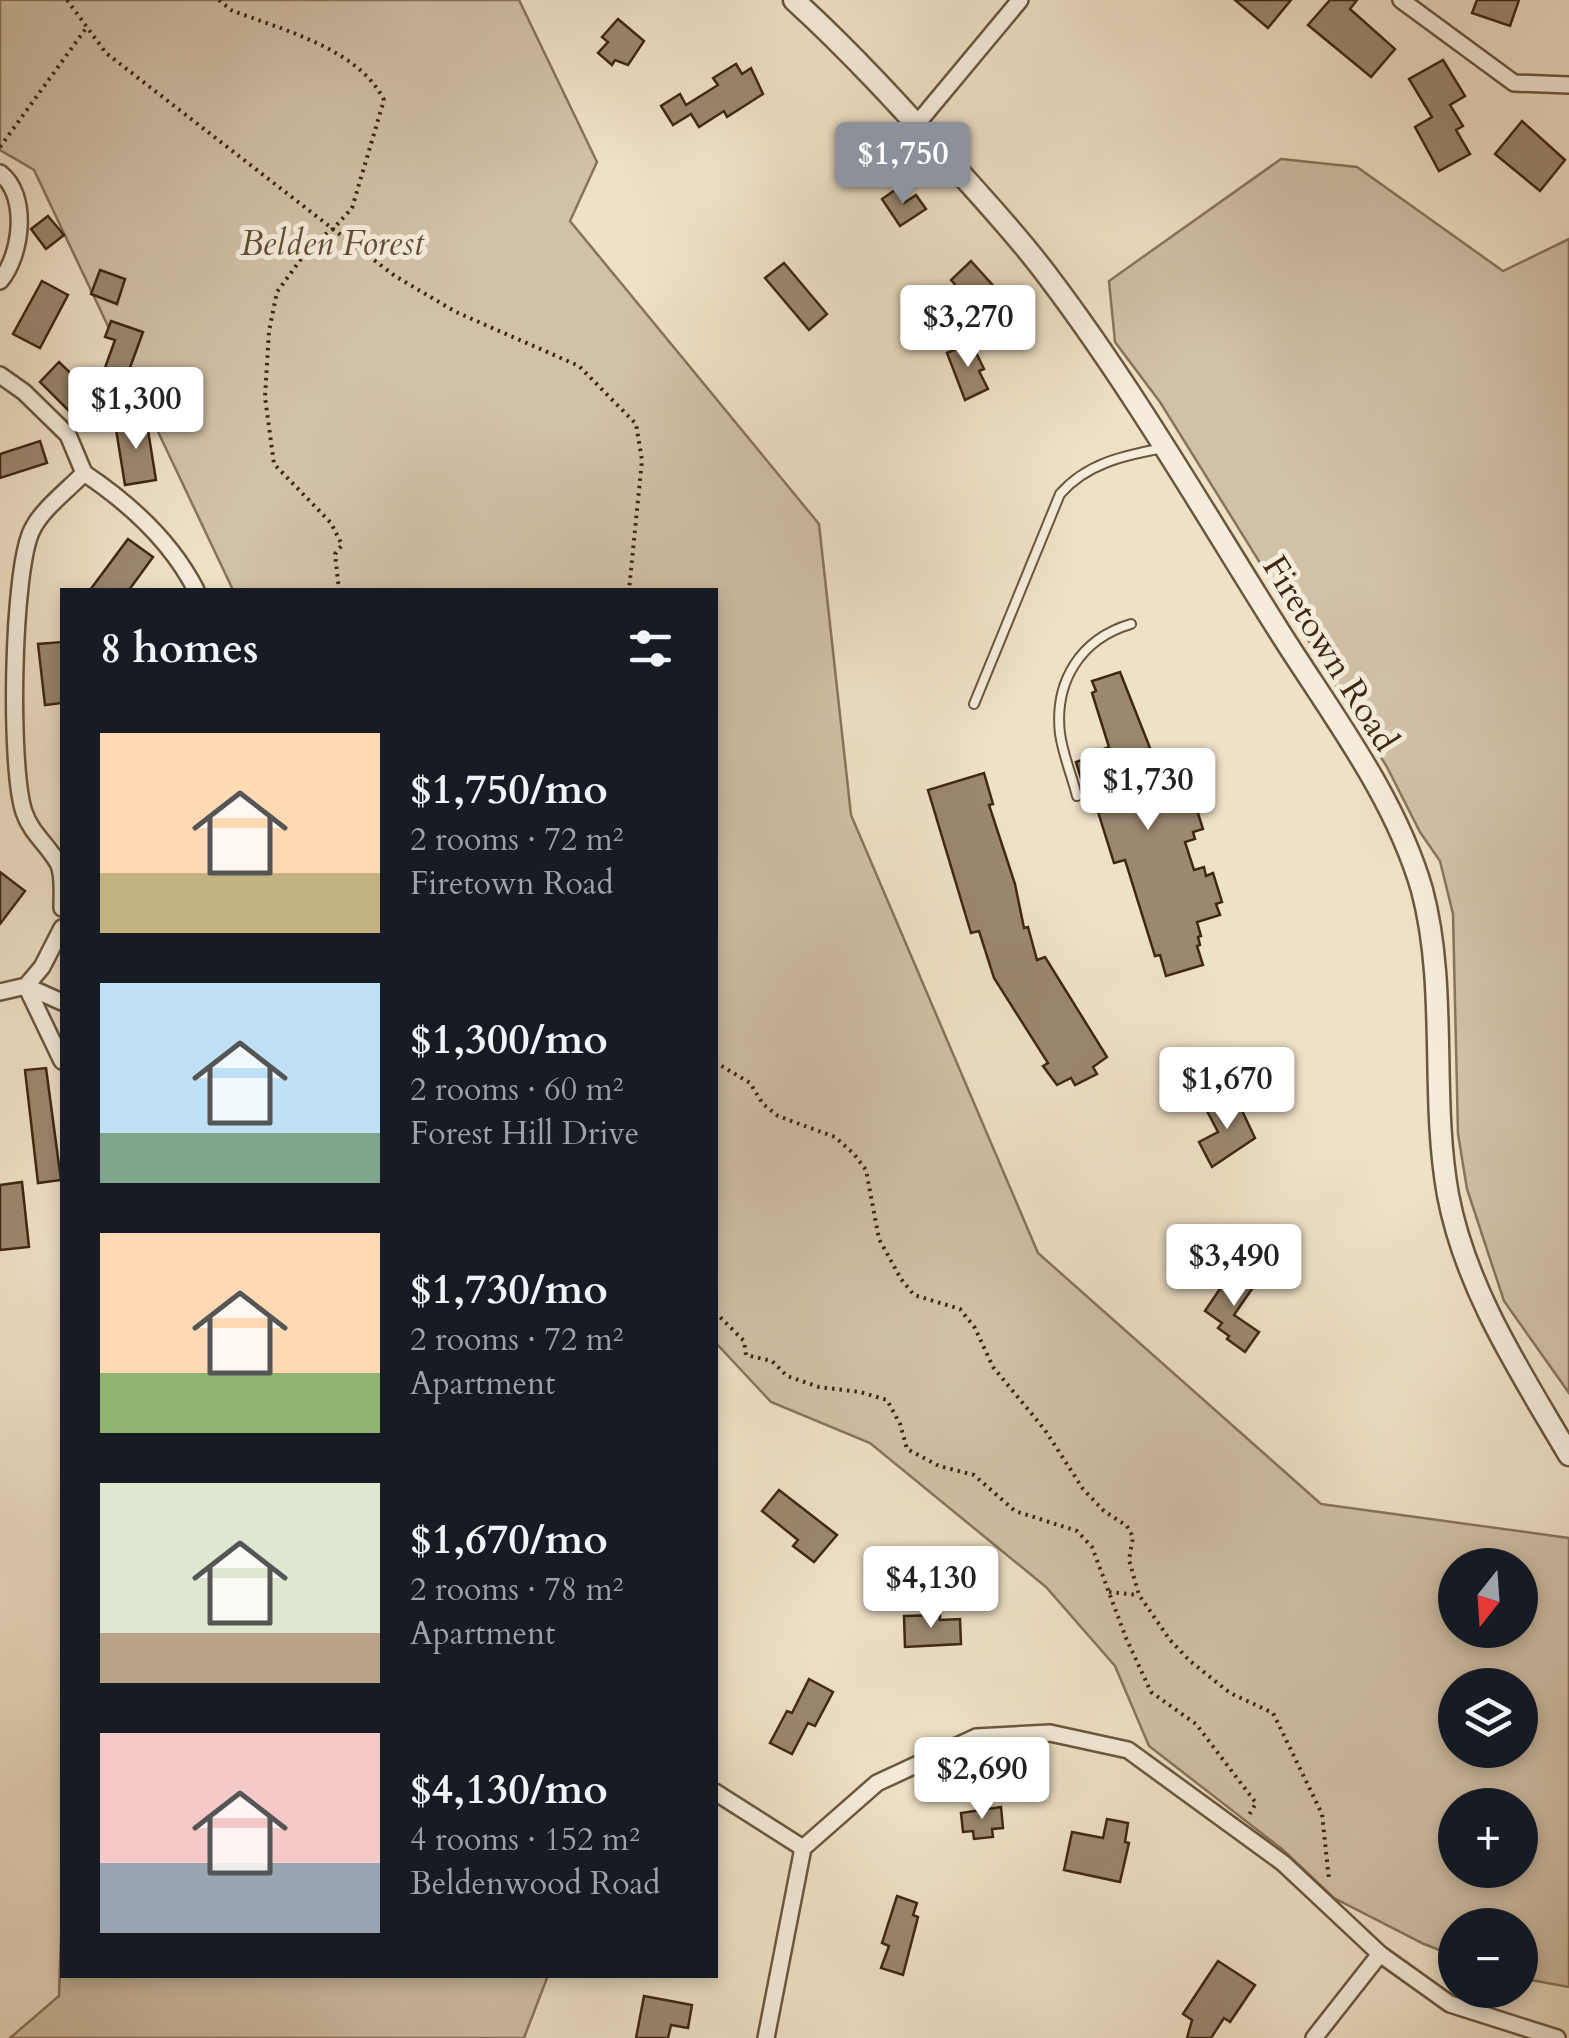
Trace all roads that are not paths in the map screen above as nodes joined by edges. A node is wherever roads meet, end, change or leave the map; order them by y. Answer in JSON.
{"nodes":[{"id":1,"x":794,"y":0,"type":"edge"},
{"id":2,"x":1020,"y":0,"type":"edge"},
{"id":3,"x":1401,"y":0,"type":"edge"},
{"id":4,"x":1569,"y":85,"type":"edge"},
{"id":5,"x":916,"y":124,"type":"junction"},
{"id":6,"x":0,"y":173,"type":"edge"},
{"id":7,"x":0,"y":281,"type":"edge"},
{"id":8,"x":0,"y":376,"type":"edge"},
{"id":9,"x":1162,"y":448,"type":"junction"},
{"id":10,"x":84,"y":473,"type":"junction"},
{"id":11,"x":195,"y":588,"type":"edge"},
{"id":12,"x":1132,"y":624,"type":"dead end"},
{"id":13,"x":974,"y":704,"type":"dead end"},
{"id":14,"x":1077,"y":796,"type":"dead end"},
{"id":15,"x":60,"y":865,"type":"edge"},
{"id":16,"x":60,"y":932,"type":"edge"},
{"id":17,"x":26,"y":986,"type":"junction"},
{"id":18,"x":0,"y":992,"type":"edge"},
{"id":19,"x":60,"y":1001,"type":"edge"},
{"id":20,"x":60,"y":1056,"type":"edge"},
{"id":21,"x":1569,"y":1455,"type":"edge"},
{"id":22,"x":718,"y":1794,"type":"edge"},
{"id":23,"x":804,"y":1848,"type":"junction"},
{"id":24,"x":1380,"y":1954,"type":"junction"},
{"id":25,"x":766,"y":2038,"type":"edge"},
{"id":26,"x":1314,"y":2038,"type":"edge"},
{"id":27,"x":1557,"y":2038,"type":"edge"}],
"edges":[{"from":1,"to":5,"type":"street","name":"Firetown Road"},
{"from":2,"to":5,"type":"street"},
{"from":3,"to":4,"type":"street"},
{"from":5,"to":9,"type":"street","name":"Firetown Road"},
{"from":6,"to":7,"type":"street"},
{"from":8,"to":10,"type":"street"},
{"from":9,"to":13,"type":"lane"},
{"from":9,"to":21,"type":"street","name":"Firetown Road"},
{"from":10,"to":11,"type":"street"},
{"from":10,"to":15,"type":"street"},
{"from":12,"to":14,"type":"lane"},
{"from":16,"to":17,"type":"street"},
{"from":17,"to":18,"type":"street"},
{"from":17,"to":19,"type":"street"},
{"from":17,"to":20,"type":"street"},
{"from":22,"to":23,"type":"street"},
{"from":23,"to":24,"type":"street"},
{"from":23,"to":25,"type":"street"},
{"from":24,"to":26,"type":"street"},
{"from":24,"to":27,"type":"street"}]}
